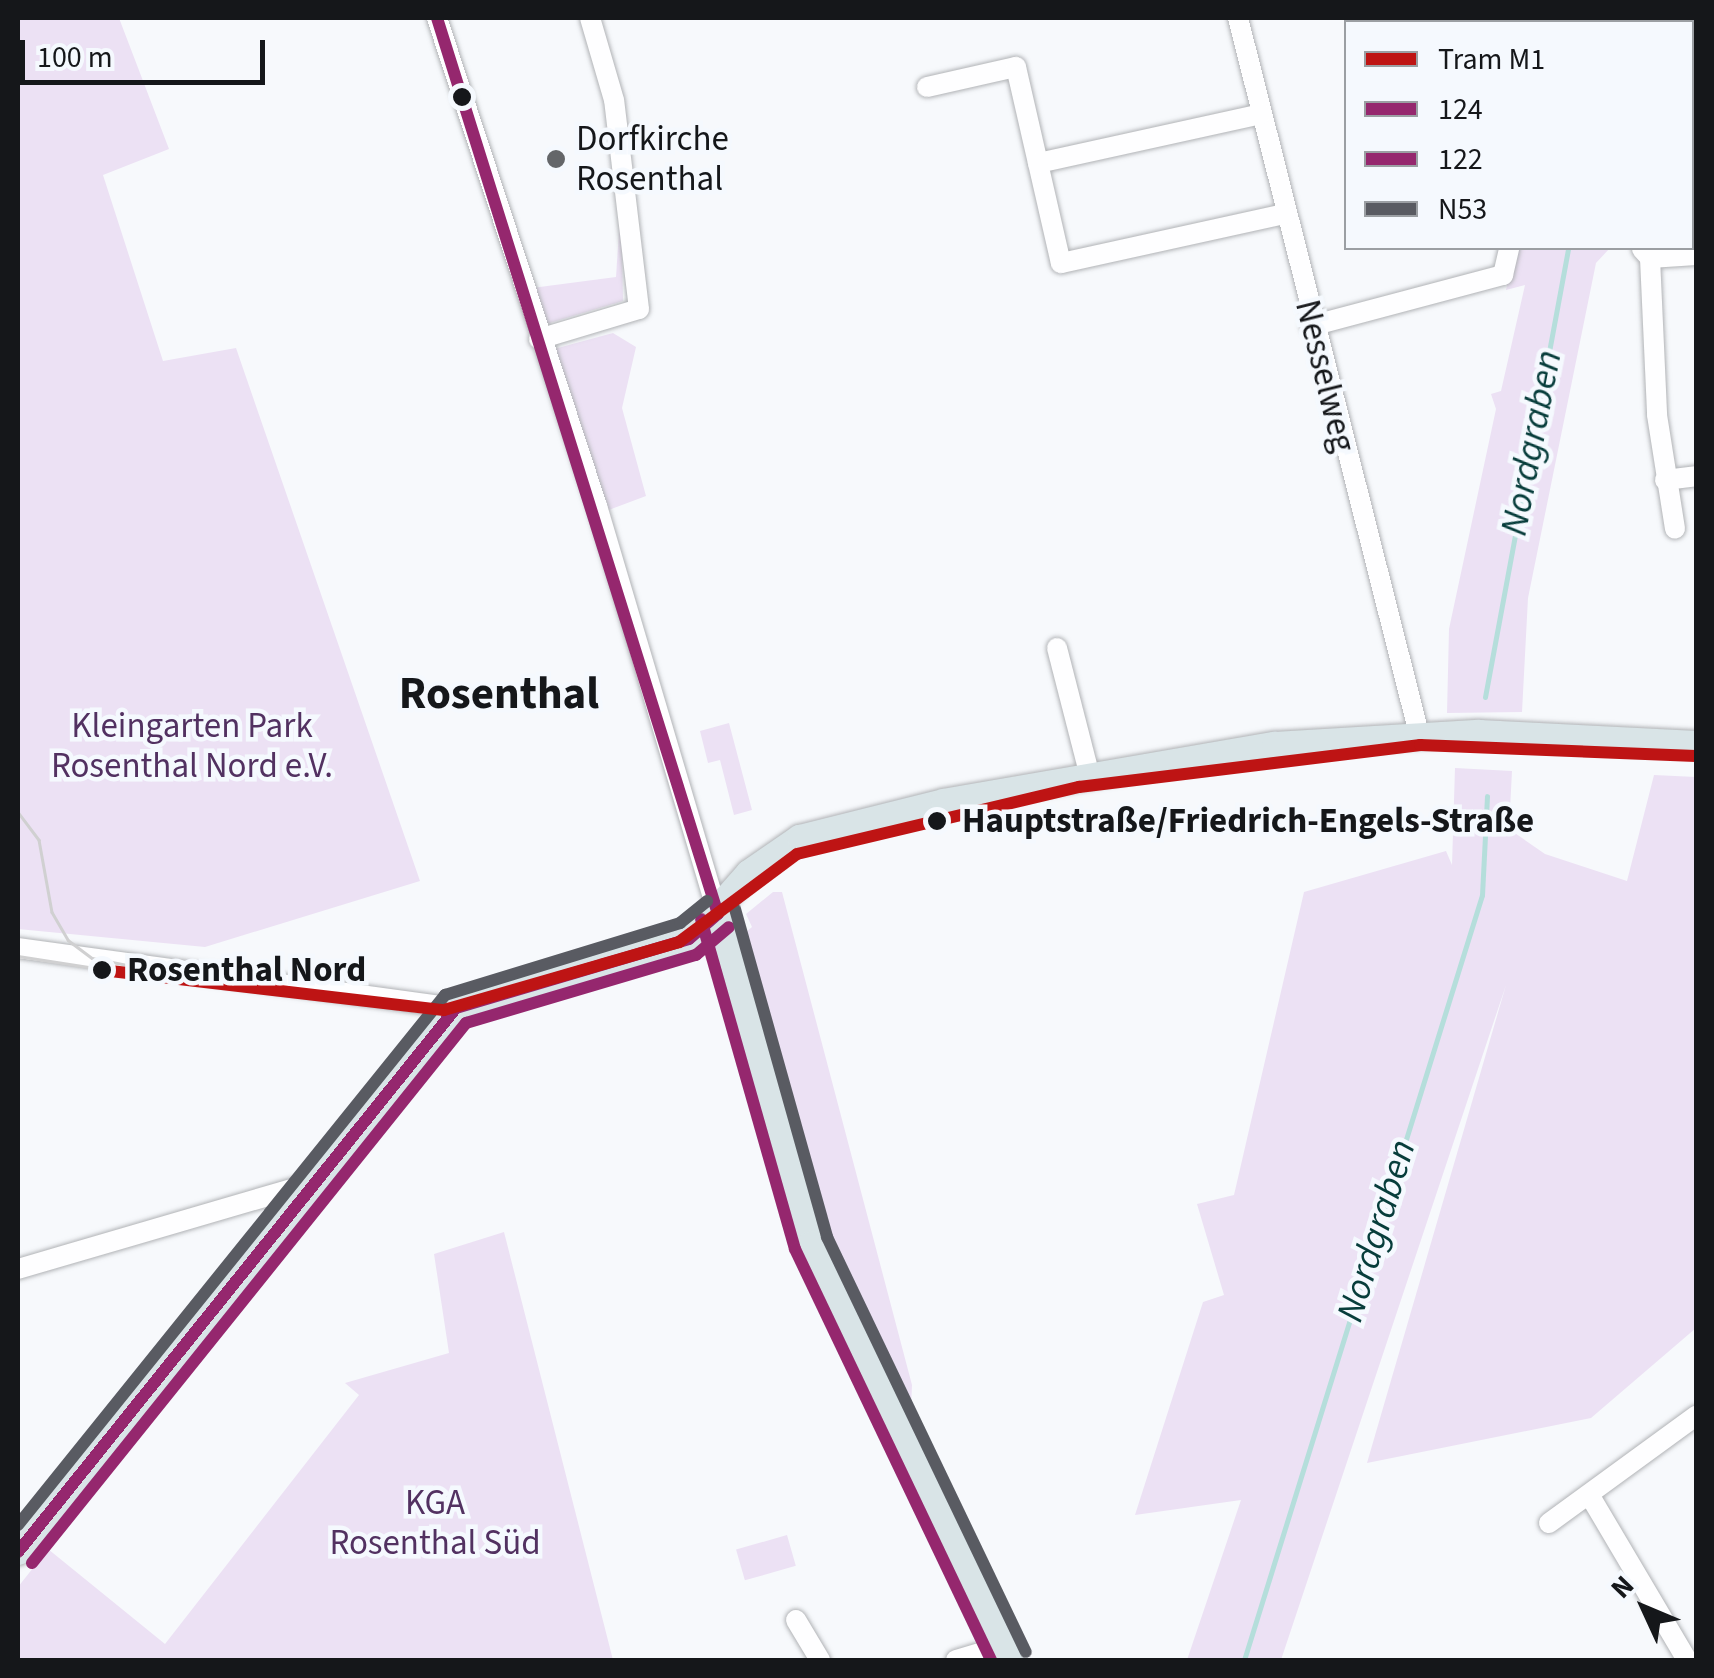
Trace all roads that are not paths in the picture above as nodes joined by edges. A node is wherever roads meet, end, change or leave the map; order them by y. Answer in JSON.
{"nodes":[{"id":1,"x":437,"y":18,"type":"edge"},
{"id":2,"x":590,"y":18,"type":"edge"},
{"id":3,"x":1238,"y":18,"type":"edge"},
{"id":4,"x":927,"y":87,"type":"dead end"},
{"id":5,"x":1261,"y":114,"type":"junction"},
{"id":6,"x":1038,"y":163,"type":"junction"},
{"id":7,"x":1284,"y":214,"type":"junction"},
{"id":8,"x":1509,"y":250,"type":"edge"},
{"id":9,"x":1645,"y":253,"type":"edge"},
{"id":10,"x":1696,"y":255,"type":"edge"},
{"id":11,"x":1311,"y":326,"type":"junction"},
{"id":12,"x":539,"y":339,"type":"junction"},
{"id":13,"x":1696,"y":476,"type":"edge"},
{"id":14,"x":1664,"y":480,"type":"junction"},
{"id":15,"x":1675,"y":529,"type":"dead end"},
{"id":16,"x":1057,"y":648,"type":"dead end"},
{"id":17,"x":1418,"y":734,"type":"junction"},
{"id":18,"x":1696,"y":744,"type":"edge"},
{"id":19,"x":1089,"y":773,"type":"junction"},
{"id":20,"x":718,"y":914,"type":"junction"},
{"id":21,"x":18,"y":948,"type":"edge"},
{"id":22,"x":456,"y":1008,"type":"junction"},
{"id":23,"x":315,"y":1182,"type":"junction"},
{"id":24,"x":18,"y":1269,"type":"edge"},
{"id":25,"x":1696,"y":1416,"type":"edge"},
{"id":26,"x":1590,"y":1496,"type":"junction"},
{"id":27,"x":1549,"y":1523,"type":"dead end"},
{"id":28,"x":18,"y":1552,"type":"edge"},
{"id":29,"x":796,"y":1620,"type":"dead end"},
{"id":30,"x":1007,"y":1653,"type":"edge"},
{"id":31,"x":820,"y":1660,"type":"edge"},
{"id":32,"x":956,"y":1660,"type":"edge"},
{"id":33,"x":1687,"y":1660,"type":"edge"}],
"edges":[{"from":1,"to":12,"type":"street"},
{"from":2,"to":12,"type":"street"},
{"from":3,"to":5,"type":"street","name":"Nesselweg"},
{"from":4,"to":6,"type":"street"},
{"from":5,"to":6,"type":"street"},
{"from":5,"to":7,"type":"street","name":"Nesselweg"},
{"from":6,"to":7,"type":"street"},
{"from":7,"to":11,"type":"street","name":"Nesselweg"},
{"from":8,"to":11,"type":"street"},
{"from":9,"to":10,"type":"street"},
{"from":9,"to":14,"type":"street"},
{"from":11,"to":17,"type":"street","name":"Nesselweg"},
{"from":12,"to":20,"type":"street"},
{"from":13,"to":14,"type":"street"},
{"from":14,"to":15,"type":"street"},
{"from":16,"to":19,"type":"street"},
{"from":17,"to":18,"type":"main road"},
{"from":17,"to":19,"type":"main road"},
{"from":19,"to":20,"type":"main road"},
{"from":20,"to":22,"type":"main road"},
{"from":20,"to":30,"type":"main road"},
{"from":21,"to":22,"type":"street"},
{"from":22,"to":23,"type":"main road"},
{"from":23,"to":24,"type":"street"},
{"from":23,"to":28,"type":"main road"},
{"from":25,"to":26,"type":"street"},
{"from":26,"to":27,"type":"street"},
{"from":26,"to":33,"type":"street"},
{"from":29,"to":31,"type":"street"},
{"from":30,"to":32,"type":"street"}]}
